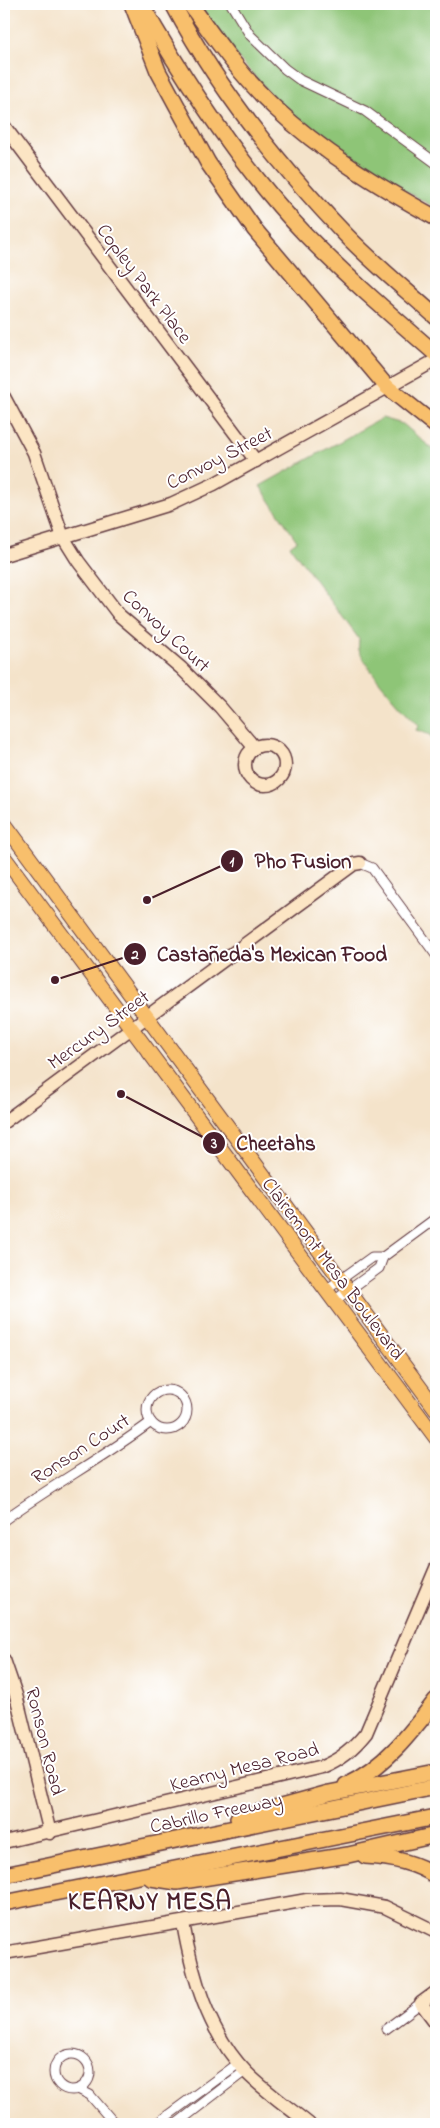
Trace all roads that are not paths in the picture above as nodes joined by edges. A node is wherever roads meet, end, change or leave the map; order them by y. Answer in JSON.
{"nodes":[{"id":1,"x":132,"y":4,"type":"edge"},
{"id":2,"x":140,"y":4,"type":"edge"},
{"id":3,"x":173,"y":4,"type":"edge"},
{"id":4,"x":190,"y":4,"type":"edge"},
{"id":5,"x":231,"y":4,"type":"edge"},
{"id":6,"x":4,"y":126,"type":"edge"},
{"id":7,"x":436,"y":163,"type":"edge"},
{"id":8,"x":436,"y":218,"type":"edge"},
{"id":9,"x":436,"y":317,"type":"edge"},
{"id":10,"x":436,"y":354,"type":"edge"},
{"id":11,"x":436,"y":360,"type":"edge"},
{"id":12,"x":387,"y":387,"type":"junction"},
{"id":13,"x":4,"y":397,"type":"edge"},
{"id":14,"x":436,"y":426,"type":"edge"},
{"id":15,"x":256,"y":461,"type":"junction"},
{"id":16,"x":63,"y":537,"type":"junction"},
{"id":17,"x":4,"y":556,"type":"edge"},
{"id":18,"x":254,"y":747,"type":"dead end"},
{"id":19,"x":4,"y":823,"type":"edge"},
{"id":20,"x":4,"y":857,"type":"edge"},
{"id":21,"x":360,"y":863,"type":"joint"},
{"id":22,"x":435,"y":952,"type":"edge"},
{"id":23,"x":146,"y":1017,"type":"junction"},
{"id":24,"x":130,"y":1028,"type":"junction"},
{"id":25,"x":4,"y":1122,"type":"edge"},
{"id":26,"x":436,"y":1218,"type":"edge"},
{"id":27,"x":383,"y":1258,"type":"junction"},
{"id":28,"x":344,"y":1286,"type":"junction"},
{"id":29,"x":330,"y":1296,"type":"junction"},
{"id":30,"x":436,"y":1409,"type":"edge"},
{"id":31,"x":151,"y":1422,"type":"junction"},
{"id":32,"x":436,"y":1438,"type":"edge"},
{"id":33,"x":4,"y":1520,"type":"edge"},
{"id":34,"x":436,"y":1568,"type":"edge"},
{"id":35,"x":4,"y":1660,"type":"edge"},
{"id":36,"x":436,"y":1700,"type":"edge"},
{"id":37,"x":436,"y":1772,"type":"edge"},
{"id":38,"x":436,"y":1787,"type":"edge"},
{"id":39,"x":328,"y":1793,"type":"junction"},
{"id":40,"x":436,"y":1817,"type":"edge"},
{"id":41,"x":50,"y":1833,"type":"junction"},
{"id":42,"x":436,"y":1835,"type":"edge"},
{"id":43,"x":4,"y":1842,"type":"edge"},
{"id":44,"x":121,"y":1852,"type":"junction"},
{"id":45,"x":348,"y":1856,"type":"junction"},
{"id":46,"x":4,"y":1875,"type":"edge"},
{"id":47,"x":142,"y":1876,"type":"junction"},
{"id":48,"x":436,"y":1876,"type":"edge"},
{"id":49,"x":4,"y":1903,"type":"edge"},
{"id":50,"x":183,"y":1923,"type":"junction"},
{"id":51,"x":436,"y":1932,"type":"edge"},
{"id":52,"x":4,"y":1953,"type":"edge"},
{"id":53,"x":436,"y":1992,"type":"edge"},
{"id":54,"x":421,"y":2003,"type":"junction"},
{"id":55,"x":436,"y":2023,"type":"edge"},
{"id":56,"x":386,"y":2029,"type":"dead end"},
{"id":57,"x":242,"y":2067,"type":"junction"},
{"id":58,"x":90,"y":2076,"type":"junction"},
{"id":59,"x":78,"y":2089,"type":"junction"},
{"id":60,"x":101,"y":2106,"type":"junction"},
{"id":61,"x":115,"y":2124,"type":"edge"},
{"id":62,"x":156,"y":2124,"type":"edge"},
{"id":63,"x":176,"y":2124,"type":"edge"},
{"id":64,"x":308,"y":2124,"type":"edge"}],
"edges":[{"from":1,"to":12,"type":"highway"},
{"from":2,"to":10,"type":"highway"},
{"from":3,"to":9,"type":"highway"},
{"from":4,"to":8,"type":"highway"},
{"from":5,"to":7,"type":"street"},
{"from":6,"to":15,"type":"street","name":"Copley Park Place"},
{"from":11,"to":12,"type":"street","name":"Convoy Street"},
{"from":12,"to":14,"type":"highway"},
{"from":12,"to":15,"type":"street","name":"Convoy Street"},
{"from":13,"to":16,"type":"street","name":"Convoy Court"},
{"from":15,"to":16,"type":"street","name":"Convoy Street"},
{"from":16,"to":17,"type":"street","name":"Convoy Street"},
{"from":16,"to":18,"type":"street","name":"Convoy Court"},
{"from":19,"to":23,"type":"main road","name":"Clairemont Mesa Boulevard"},
{"from":20,"to":24,"type":"main road","name":"Clairemont Mesa Boulevard"},
{"from":21,"to":22,"type":"street"},
{"from":21,"to":23,"type":"street","name":"Mercury Street"},
{"from":23,"to":24,"type":"street","name":"Mercury Street"},
{"from":23,"to":28,"type":"main road","name":"Clairemont Mesa Boulevard"},
{"from":24,"to":25,"type":"street","name":"Mercury Street"},
{"from":24,"to":29,"type":"main road","name":"Clairemont Mesa Boulevard"},
{"from":26,"to":27,"type":"street"},
{"from":27,"to":28,"type":"street"},
{"from":27,"to":28,"type":"street"},
{"from":28,"to":29,"type":"street"},
{"from":28,"to":29,"type":"street"},
{"from":28,"to":30,"type":"main road","name":"Clairemont Mesa Boulevard"},
{"from":29,"to":32,"type":"main road","name":"Clairemont Mesa Boulevard"},
{"from":31,"to":31,"type":"street","name":"Ronson Court"},
{"from":31,"to":33,"type":"street","name":"Ronson Court"},
{"from":34,"to":41,"type":"street","name":"Kearny Mesa Road"},
{"from":35,"to":41,"type":"street","name":"Ronson Road"},
{"from":36,"to":39,"type":"highway"},
{"from":37,"to":39,"type":"highway"},
{"from":38,"to":44,"type":"highway","name":"Cabrillo Freeway"},
{"from":39,"to":44,"type":"highway"},
{"from":40,"to":47,"type":"highway"},
{"from":41,"to":43,"type":"street","name":"Kearny Mesa Road"},
{"from":42,"to":45,"type":"highway"},
{"from":44,"to":46,"type":"highway","name":"Cabrillo Freeway"},
{"from":45,"to":47,"type":"highway"},
{"from":45,"to":48,"type":"highway"},
{"from":47,"to":49,"type":"highway"},
{"from":50,"to":51,"type":"street"},
{"from":50,"to":52,"type":"street"},
{"from":50,"to":57,"type":"street"},
{"from":53,"to":54,"type":"street"},
{"from":54,"to":55,"type":"street"},
{"from":54,"to":56,"type":"street"},
{"from":57,"to":62,"type":"street"},
{"from":57,"to":63,"type":"street"},
{"from":57,"to":64,"type":"street"},
{"from":58,"to":59,"type":"street"},
{"from":58,"to":59,"type":"street"},
{"from":58,"to":60,"type":"street"},
{"from":59,"to":60,"type":"street"},
{"from":60,"to":61,"type":"street"}]}
